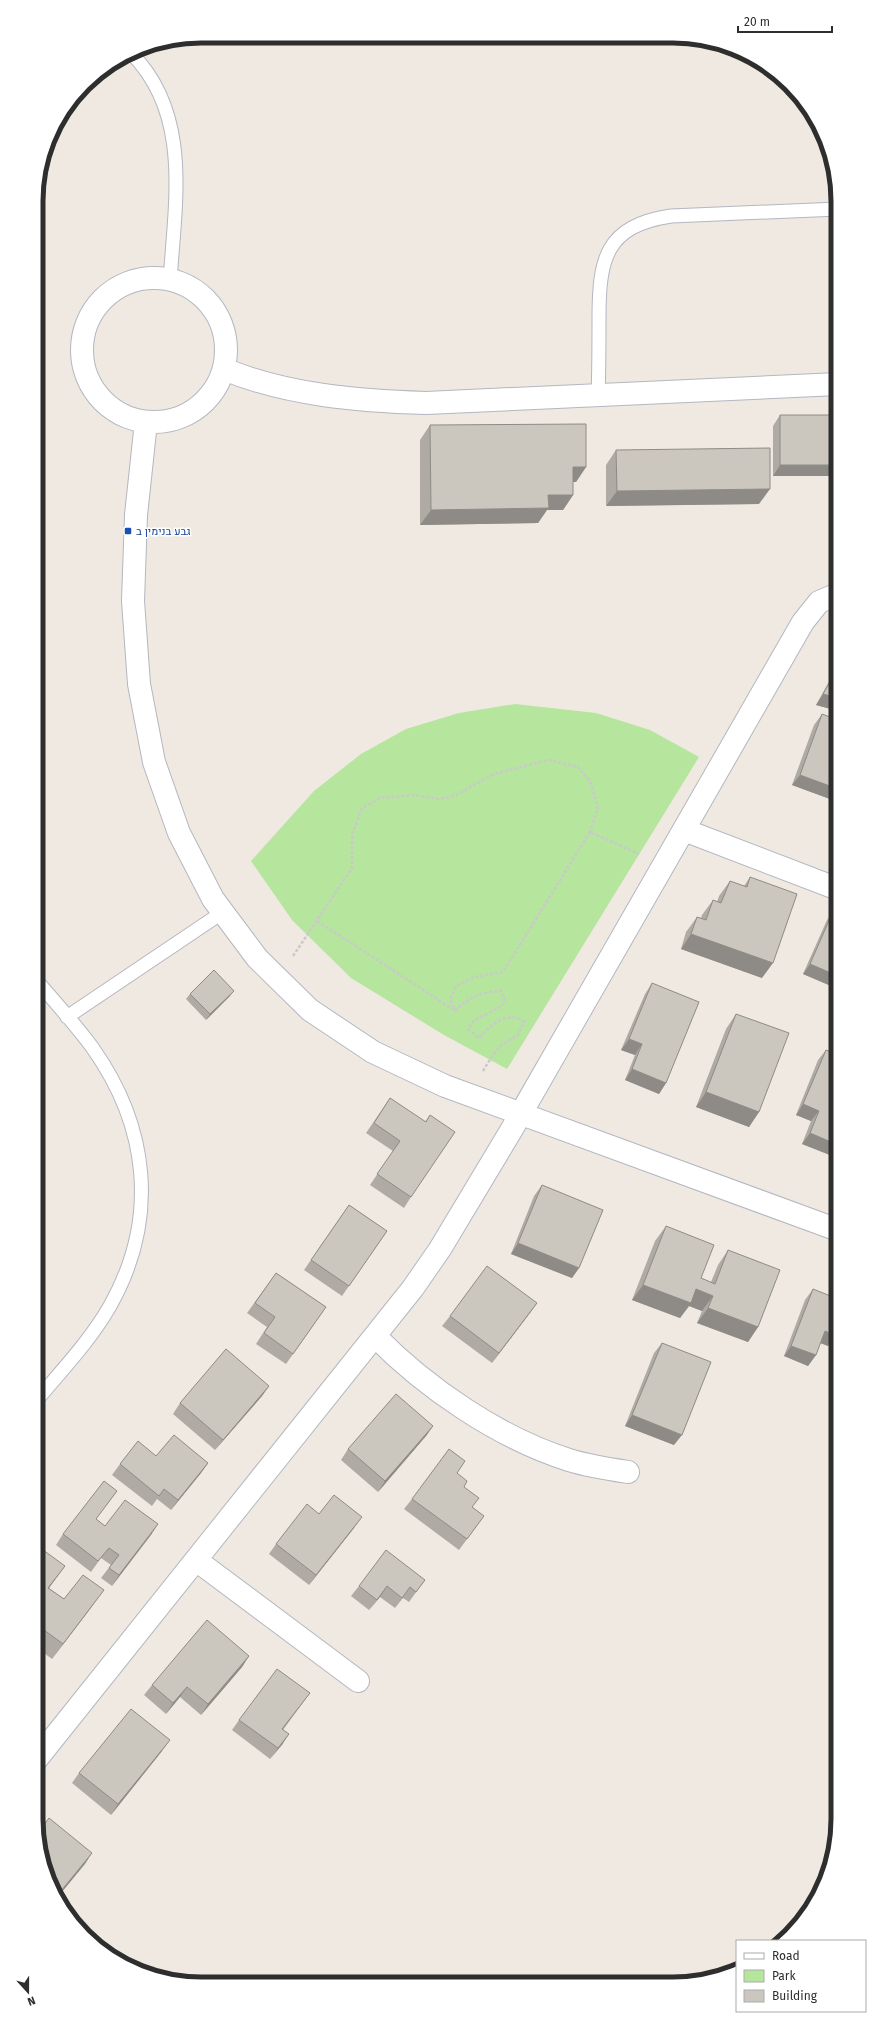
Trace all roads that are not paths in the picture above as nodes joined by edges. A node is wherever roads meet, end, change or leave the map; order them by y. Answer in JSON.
{"nodes":[{"id":1,"x":135,"y":57,"type":"edge"},
{"id":2,"x":831,"y":209,"type":"edge"},
{"id":3,"x":170,"y":280,"type":"junction"},
{"id":4,"x":224,"y":369,"type":"junction"},
{"id":5,"x":831,"y":384,"type":"edge"},
{"id":6,"x":598,"y":396,"type":"junction"},
{"id":7,"x":146,"y":422,"type":"junction"},
{"id":8,"x":831,"y":597,"type":"edge"},
{"id":9,"x":684,"y":830,"type":"junction"},
{"id":10,"x":831,"y":886,"type":"edge"},
{"id":11,"x":223,"y":912,"type":"junction"},
{"id":12,"x":43,"y":988,"type":"edge"},
{"id":13,"x":67,"y":1017,"type":"junction"},
{"id":14,"x":520,"y":1115,"type":"junction"},
{"id":15,"x":831,"y":1227,"type":"edge"},
{"id":16,"x":375,"y":1336,"type":"junction"},
{"id":17,"x":43,"y":1392,"type":"edge"},
{"id":18,"x":628,"y":1472,"type":"dead end"},
{"id":19,"x":196,"y":1560,"type":"junction"},
{"id":20,"x":358,"y":1681,"type":"dead end"},
{"id":21,"x":43,"y":1751,"type":"edge"}],
"edges":[{"from":1,"to":3,"type":"lane"},
{"from":2,"to":6,"type":"lane"},
{"from":3,"to":4,"type":"street"},
{"from":3,"to":7,"type":"street"},
{"from":4,"to":6,"type":"street"},
{"from":4,"to":7,"type":"street"},
{"from":5,"to":6,"type":"street"},
{"from":7,"to":11,"type":"street"},
{"from":8,"to":9,"type":"street"},
{"from":9,"to":10,"type":"street"},
{"from":9,"to":14,"type":"street"},
{"from":11,"to":13,"type":"lane"},
{"from":11,"to":14,"type":"street"},
{"from":12,"to":13,"type":"lane"},
{"from":13,"to":17,"type":"lane"},
{"from":14,"to":15,"type":"street"},
{"from":14,"to":16,"type":"street"},
{"from":16,"to":18,"type":"street"},
{"from":16,"to":19,"type":"street"},
{"from":19,"to":20,"type":"street"},
{"from":19,"to":21,"type":"street"}]}
